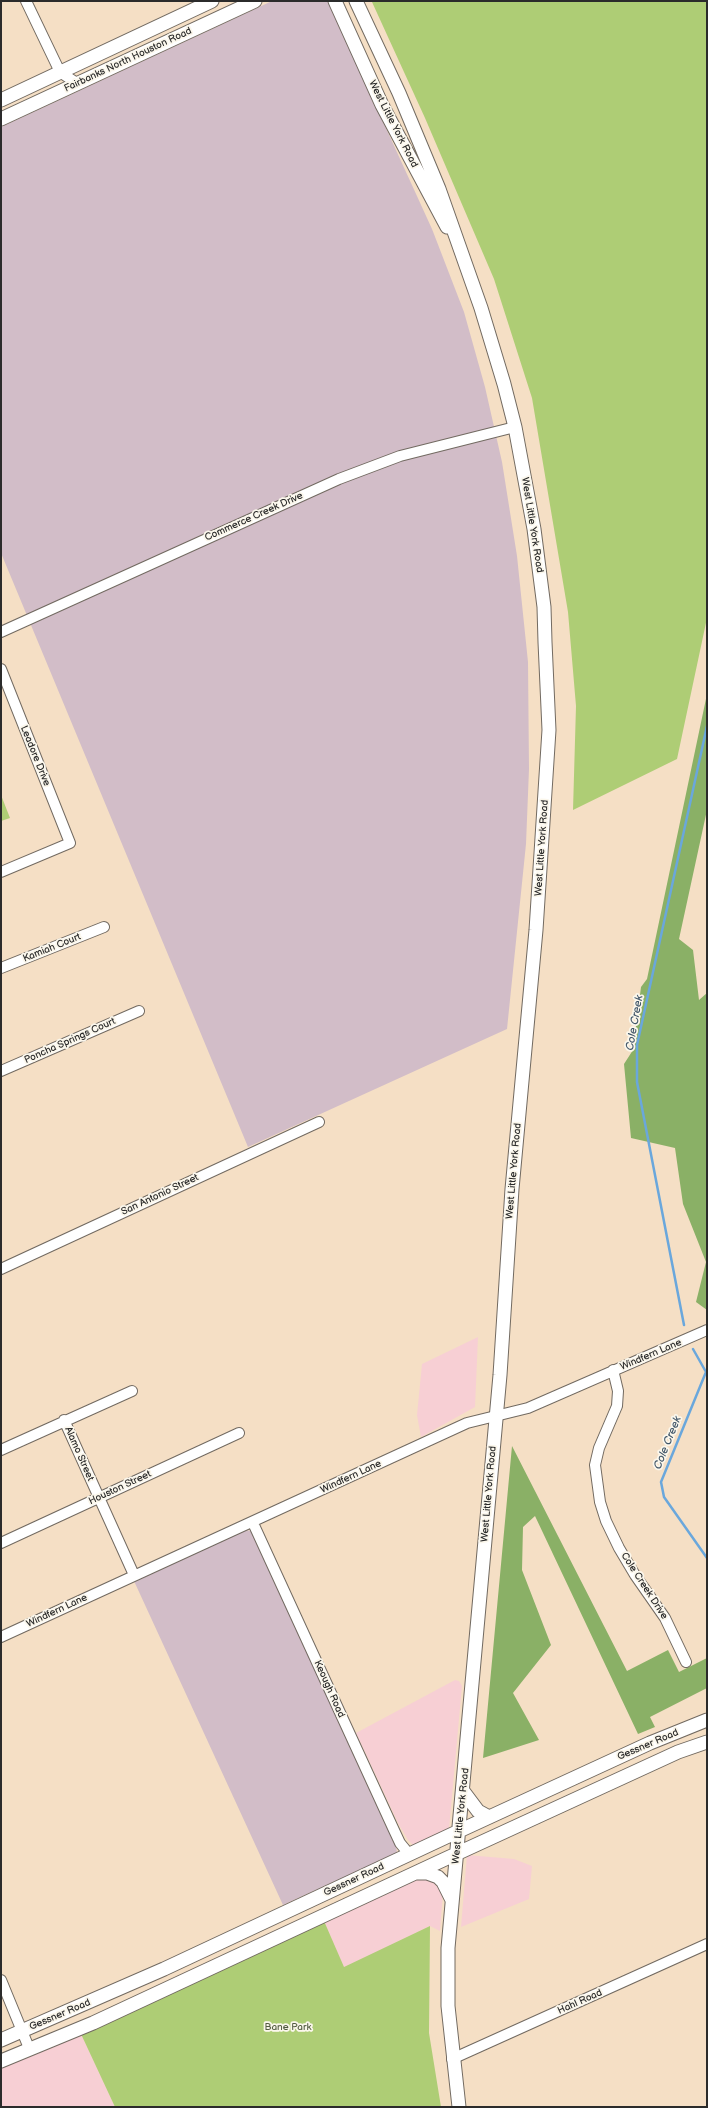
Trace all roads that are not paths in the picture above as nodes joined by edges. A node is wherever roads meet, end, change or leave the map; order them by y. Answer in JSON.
{"nodes":[{"id":1,"x":26,"y":1,"type":"edge"},
{"id":2,"x":212,"y":1,"type":"edge"},
{"id":3,"x":255,"y":1,"type":"edge"},
{"id":4,"x":335,"y":1,"type":"edge"},
{"id":5,"x":356,"y":1,"type":"edge"},
{"id":6,"x":199,"y":7,"type":"junction"},
{"id":7,"x":207,"y":24,"type":"junction"},
{"id":8,"x":60,"y":72,"type":"junction"},
{"id":9,"x":78,"y":84,"type":"junction"},
{"id":10,"x":1,"y":100,"type":"edge"},
{"id":11,"x":1,"y":119,"type":"edge"},
{"id":12,"x":458,"y":244,"type":"junction"},
{"id":13,"x":516,"y":427,"type":"junction"},
{"id":14,"x":1,"y":632,"type":"edge"},
{"id":15,"x":1,"y":669,"type":"edge"},
{"id":16,"x":1,"y":872,"type":"edge"},
{"id":17,"x":104,"y":927,"type":"dead end"},
{"id":18,"x":1,"y":968,"type":"edge"},
{"id":19,"x":139,"y":1011,"type":"dead end"},
{"id":20,"x":1,"y":1071,"type":"edge"},
{"id":21,"x":318,"y":1122,"type":"dead end"},
{"id":22,"x":1,"y":1269,"type":"edge"},
{"id":23,"x":707,"y":1330,"type":"edge"},
{"id":24,"x":613,"y":1370,"type":"junction"},
{"id":25,"x":132,"y":1391,"type":"dead end"},
{"id":26,"x":496,"y":1417,"type":"junction"},
{"id":27,"x":64,"y":1420,"type":"junction"},
{"id":28,"x":239,"y":1433,"type":"dead end"},
{"id":29,"x":1,"y":1450,"type":"edge"},
{"id":30,"x":98,"y":1499,"type":"junction"},
{"id":31,"x":253,"y":1523,"type":"junction"},
{"id":32,"x":1,"y":1543,"type":"edge"},
{"id":33,"x":134,"y":1575,"type":"junction"},
{"id":34,"x":1,"y":1637,"type":"edge"},
{"id":35,"x":686,"y":1662,"type":"dead end"},
{"id":36,"x":707,"y":1720,"type":"edge"},
{"id":37,"x":681,"y":1731,"type":"junction"},
{"id":38,"x":707,"y":1742,"type":"edge"},
{"id":39,"x":689,"y":1748,"type":"junction"},
{"id":40,"x":586,"y":1773,"type":"junction"},
{"id":41,"x":463,"y":1791,"type":"junction"},
{"id":42,"x":594,"y":1791,"type":"junction"},
{"id":43,"x":489,"y":1817,"type":"junction"},
{"id":44,"x":459,"y":1831,"type":"junction"},
{"id":45,"x":458,"y":1853,"type":"junction"},
{"id":46,"x":409,"y":1854,"type":"junction"},
{"id":47,"x":416,"y":1873,"type":"junction"},
{"id":48,"x":452,"y":1900,"type":"junction"},
{"id":49,"x":299,"y":1905,"type":"junction"},
{"id":50,"x":308,"y":1923,"type":"junction"},
{"id":51,"x":707,"y":1944,"type":"edge"},
{"id":52,"x":164,"y":1969,"type":"junction"},
{"id":53,"x":1,"y":1980,"type":"edge"},
{"id":54,"x":172,"y":1986,"type":"junction"},
{"id":55,"x":85,"y":2005,"type":"junction"},
{"id":56,"x":93,"y":2022,"type":"junction"},
{"id":57,"x":22,"y":2031,"type":"junction"},
{"id":58,"x":1,"y":2040,"type":"edge"},
{"id":59,"x":29,"y":2048,"type":"junction"},
{"id":60,"x":452,"y":2059,"type":"junction"},
{"id":61,"x":1,"y":2060,"type":"edge"},
{"id":62,"x":459,"y":2107,"type":"edge"}],
"edges":[{"from":1,"to":8,"type":"street"},
{"from":2,"to":6,"type":"main road","name":"Fairbanks North Houston Road"},
{"from":3,"to":7,"type":"main road","name":"Fairbanks North Houston Road"},
{"from":4,"to":12,"type":"main road","name":"West Little York Road"},
{"from":5,"to":12,"type":"main road","name":"West Little York Road"},
{"from":6,"to":7,"type":"main road"},
{"from":6,"to":8,"type":"main road","name":"Fairbanks North Houston Road"},
{"from":7,"to":9,"type":"main road","name":"Fairbanks North Houston Road"},
{"from":8,"to":9,"type":"street"},
{"from":8,"to":10,"type":"main road","name":"Fairbanks North Houston Road"},
{"from":9,"to":11,"type":"main road","name":"Fairbanks North Houston Road"},
{"from":12,"to":13,"type":"main road","name":"West Little York Road"},
{"from":13,"to":14,"type":"street","name":"Commerce Creek Drive"},
{"from":13,"to":26,"type":"main road","name":"West Little York Road"},
{"from":15,"to":16,"type":"street","name":"Leadore Drive"},
{"from":17,"to":18,"type":"street","name":"Kamiah Court"},
{"from":19,"to":20,"type":"street","name":"Poncha Springs Court"},
{"from":21,"to":22,"type":"street","name":"San Antonio Street"},
{"from":23,"to":24,"type":"street","name":"Windfern Lane"},
{"from":24,"to":26,"type":"street","name":"Windfern Lane"},
{"from":24,"to":35,"type":"street","name":"Cole Creek Drive"},
{"from":25,"to":27,"type":"street"},
{"from":26,"to":31,"type":"street","name":"Windfern Lane"},
{"from":26,"to":41,"type":"main road","name":"West Little York Road"},
{"from":27,"to":29,"type":"street"},
{"from":27,"to":30,"type":"street","name":"Alamo Street"},
{"from":28,"to":30,"type":"street","name":"Houston Street"},
{"from":30,"to":32,"type":"street","name":"Houston Street"},
{"from":30,"to":33,"type":"street","name":"Alamo Street"},
{"from":31,"to":33,"type":"street","name":"Windfern Lane"},
{"from":31,"to":46,"type":"street","name":"Keough Road"},
{"from":33,"to":34,"type":"street","name":"Windfern Lane"},
{"from":36,"to":37,"type":"main road","name":"Gessner Road"},
{"from":37,"to":39,"type":"main road"},
{"from":37,"to":40,"type":"main road","name":"Gessner Road"},
{"from":38,"to":39,"type":"main road","name":"Gessner Road"},
{"from":39,"to":42,"type":"main road","name":"Gessner Road"},
{"from":40,"to":42,"type":"main road"},
{"from":40,"to":43,"type":"main road","name":"Gessner Road"},
{"from":41,"to":43,"type":"main road"},
{"from":41,"to":44,"type":"main road","name":"West Little York Road"},
{"from":42,"to":45,"type":"main road","name":"Gessner Road"},
{"from":43,"to":44,"type":"main road","name":"Gessner Road"},
{"from":44,"to":45,"type":"main road","name":"West Little York Road"},
{"from":44,"to":46,"type":"main road","name":"Gessner Road"},
{"from":45,"to":47,"type":"main road","name":"Gessner Road"},
{"from":45,"to":48,"type":"main road","name":"West Little York Road"},
{"from":46,"to":49,"type":"main road","name":"Gessner Road"},
{"from":47,"to":48,"type":"main road"},
{"from":47,"to":50,"type":"main road","name":"Gessner Road"},
{"from":48,"to":60,"type":"main road","name":"West Little York Road"},
{"from":49,"to":50,"type":"main road"},
{"from":49,"to":52,"type":"main road","name":"Gessner Road"},
{"from":50,"to":54,"type":"main road","name":"Gessner Road"},
{"from":51,"to":60,"type":"street","name":"Hahl Road"},
{"from":52,"to":54,"type":"main road"},
{"from":52,"to":55,"type":"main road","name":"Gessner Road"},
{"from":53,"to":57,"type":"street"},
{"from":54,"to":56,"type":"main road","name":"Gessner Road"},
{"from":55,"to":56,"type":"main road"},
{"from":55,"to":57,"type":"main road","name":"Gessner Road"},
{"from":56,"to":59,"type":"main road","name":"Gessner Road"},
{"from":57,"to":58,"type":"main road","name":"Gessner Road"},
{"from":57,"to":59,"type":"street"},
{"from":59,"to":61,"type":"main road","name":"Gessner Road"},
{"from":60,"to":62,"type":"main road","name":"West Little York Road"}]}
